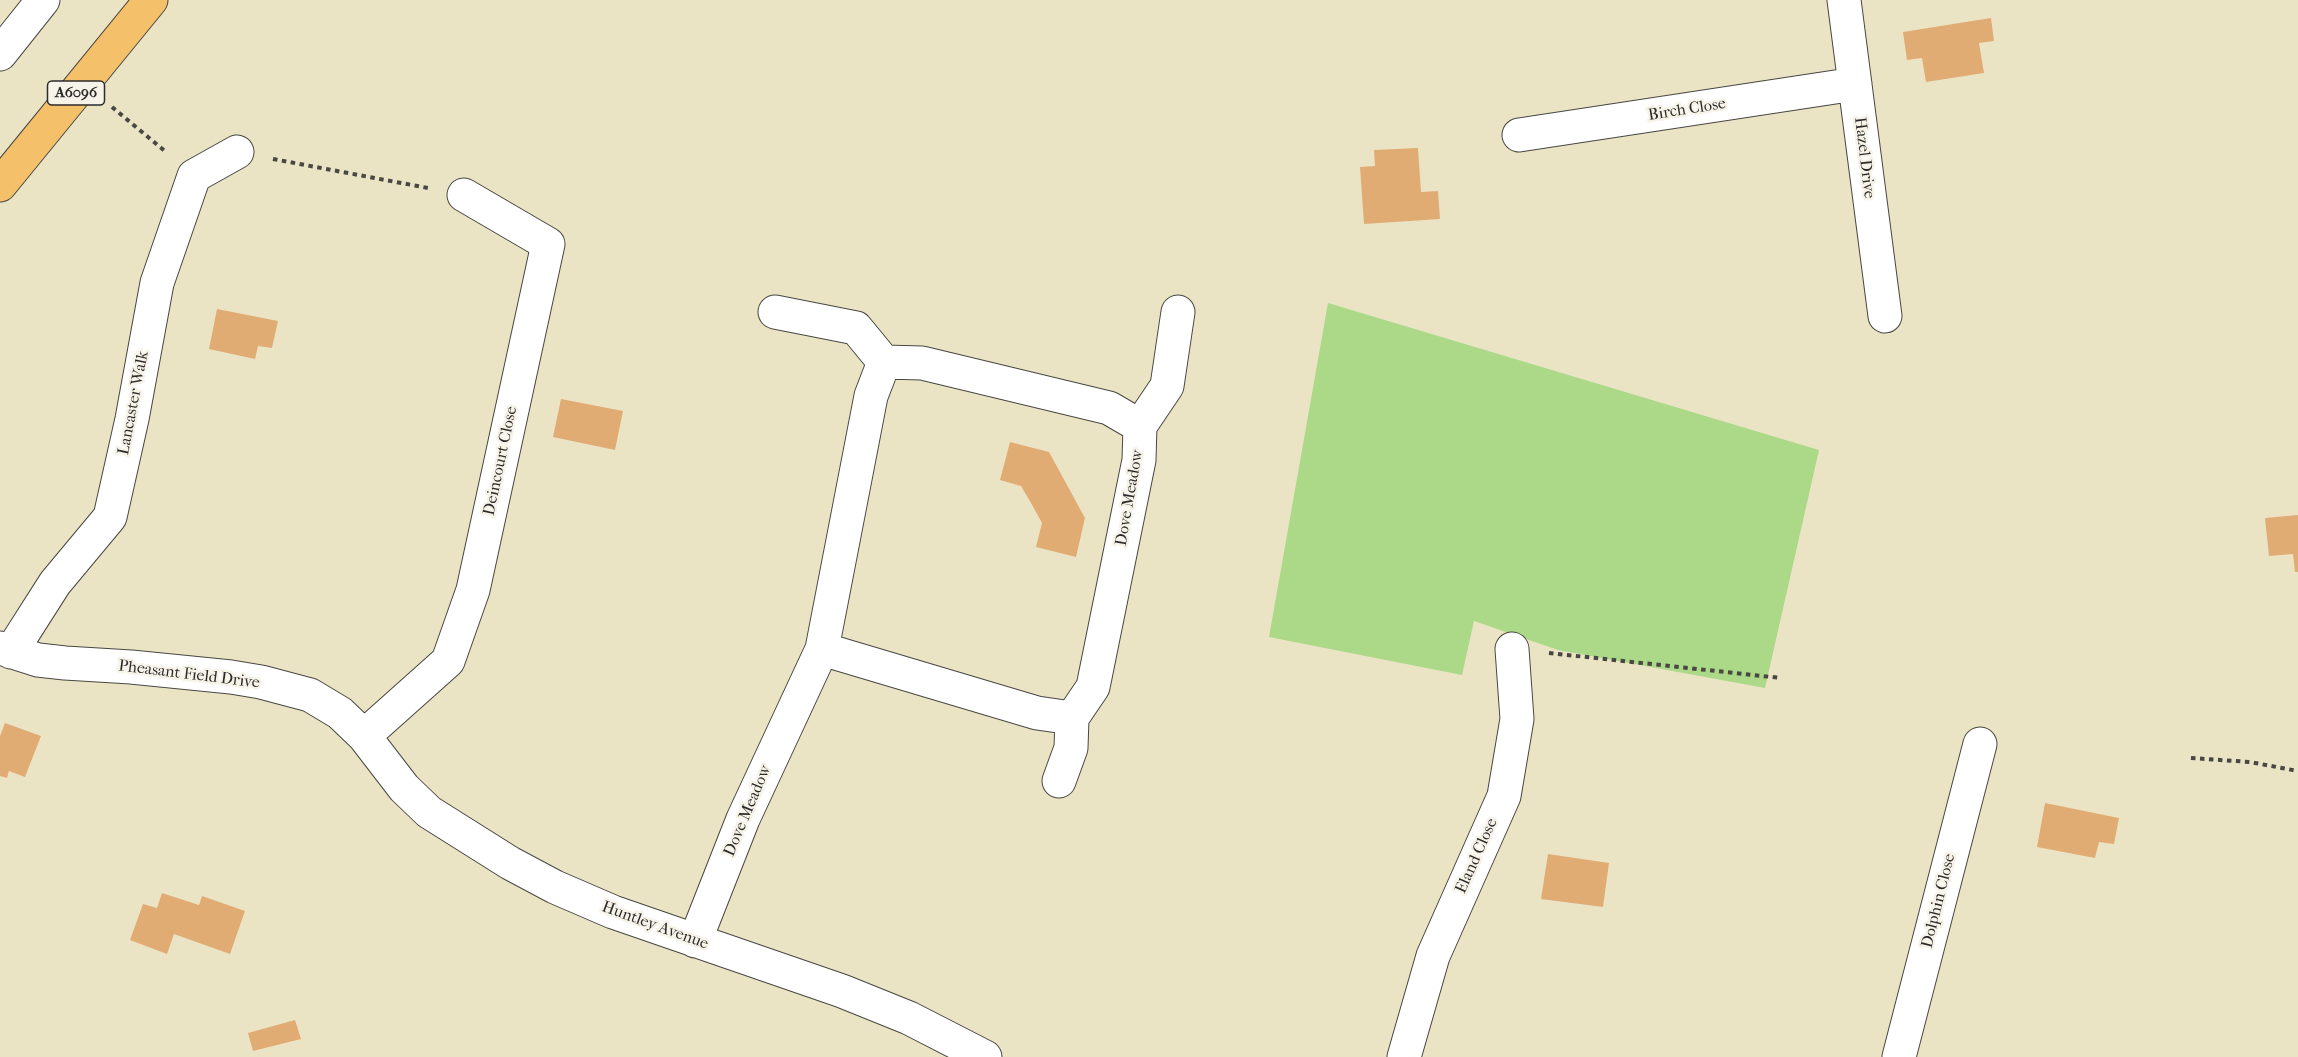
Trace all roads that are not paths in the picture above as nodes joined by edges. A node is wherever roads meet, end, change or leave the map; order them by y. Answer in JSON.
{"nodes":[{"id":1,"x":43,"y":0,"type":"edge"},
{"id":2,"x":151,"y":0,"type":"edge"},
{"id":3,"x":1844,"y":0,"type":"edge"},
{"id":4,"x":0,"y":54,"type":"edge"},
{"id":5,"x":1855,"y":84,"type":"junction"},
{"id":6,"x":1519,"y":135,"type":"dead end"},
{"id":7,"x":237,"y":152,"type":"road end"},
{"id":8,"x":0,"y":186,"type":"edge"},
{"id":9,"x":464,"y":195,"type":"road end"},
{"id":10,"x":775,"y":312,"type":"dead end"},
{"id":11,"x":1178,"y":312,"type":"dead end"},
{"id":12,"x":1885,"y":316,"type":"dead end"},
{"id":13,"x":884,"y":362,"type":"junction"},
{"id":14,"x":1140,"y":426,"type":"junction"},
{"id":15,"x":822,"y":649,"type":"junction"},
{"id":16,"x":1512,"y":649,"type":"road end"},
{"id":17,"x":6,"y":650,"type":"edge"},
{"id":18,"x":1072,"y":718,"type":"junction"},
{"id":19,"x":364,"y":736,"type":"junction"},
{"id":20,"x":1980,"y":744,"type":"dead end"},
{"id":21,"x":1059,"y":781,"type":"dead end"},
{"id":22,"x":695,"y":941,"type":"junction"},
{"id":23,"x":985,"y":1057,"type":"edge"},
{"id":24,"x":1404,"y":1057,"type":"edge"},
{"id":25,"x":1899,"y":1057,"type":"edge"}],
"edges":[{"from":1,"to":4,"type":"street"},
{"from":2,"to":8,"type":"main road","number":"A6096"},
{"from":3,"to":5,"type":"street","name":"Hazel Drive"},
{"from":5,"to":6,"type":"street","name":"Birch Close"},
{"from":5,"to":12,"type":"street","name":"Hazel Drive"},
{"from":7,"to":17,"type":"street","name":"Lancaster Walk"},
{"from":9,"to":19,"type":"street","name":"Deincourt Close"},
{"from":10,"to":13,"type":"street"},
{"from":11,"to":14,"type":"street"},
{"from":13,"to":14,"type":"street","name":"Dove Meadow"},
{"from":13,"to":15,"type":"street","name":"Dove Meadow"},
{"from":14,"to":18,"type":"street","name":"Dove Meadow"},
{"from":15,"to":18,"type":"street"},
{"from":15,"to":22,"type":"street","name":"Dove Meadow"},
{"from":16,"to":24,"type":"street","name":"Eland Close"},
{"from":17,"to":19,"type":"street","name":"Pheasant Field Drive"},
{"from":18,"to":21,"type":"street"},
{"from":19,"to":22,"type":"street","name":"Huntley Avenue"},
{"from":20,"to":25,"type":"street","name":"Dolphin Close"},
{"from":22,"to":23,"type":"street","name":"Huntley Avenue"}]}
